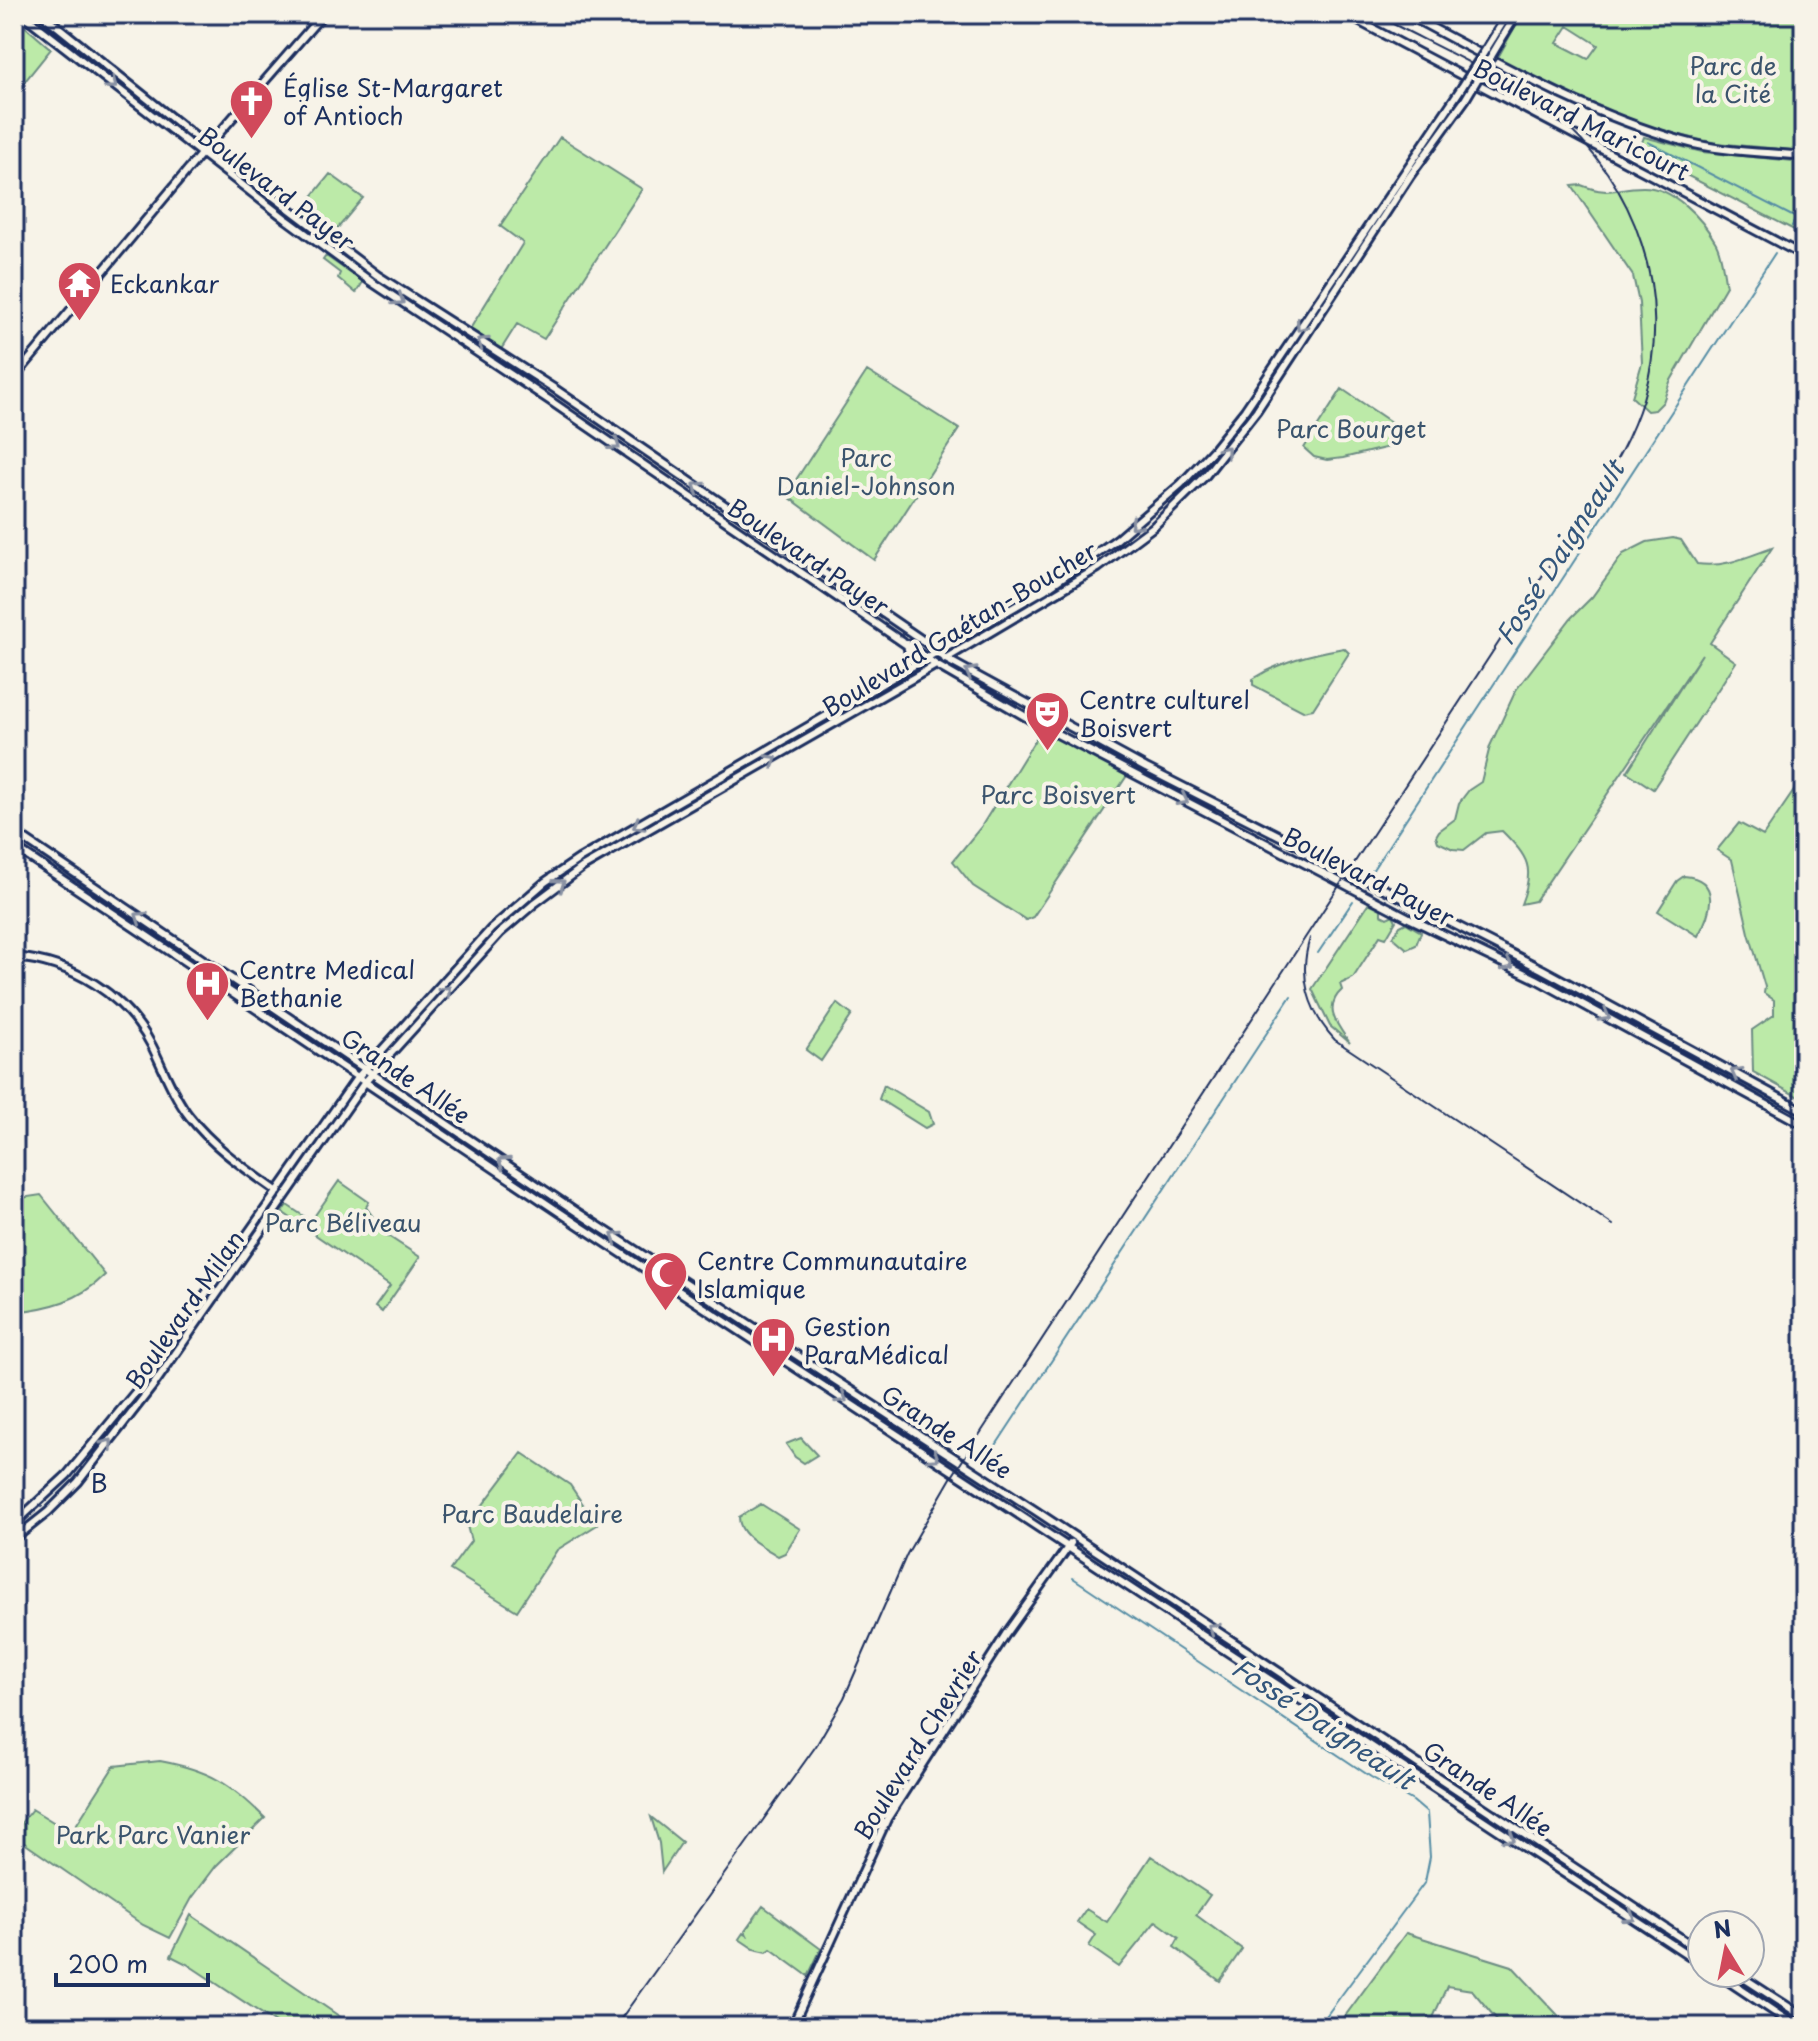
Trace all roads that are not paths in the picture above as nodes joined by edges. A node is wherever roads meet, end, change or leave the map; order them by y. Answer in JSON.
{"nodes":[{"id":1,"x":22,"y":14,"type":"edge"},
{"id":2,"x":42,"y":14,"type":"edge"},
{"id":3,"x":323,"y":14,"type":"edge"},
{"id":4,"x":1345,"y":14,"type":"edge"},
{"id":5,"x":1406,"y":14,"type":"edge"},
{"id":6,"x":1508,"y":14,"type":"edge"},
{"id":7,"x":1517,"y":14,"type":"edge"},
{"id":8,"x":1504,"y":28,"type":"junction"},
{"id":9,"x":208,"y":147,"type":"junction"},
{"id":10,"x":201,"y":154,"type":"junction"},
{"id":11,"x":1804,"y":156,"type":"edge"},
{"id":12,"x":1804,"y":256,"type":"edge"},
{"id":13,"x":14,"y":378,"type":"edge"},
{"id":14,"x":907,"y":644,"type":"junction"},
{"id":15,"x":936,"y":651,"type":"junction"},
{"id":16,"x":924,"y":657,"type":"junction"},
{"id":17,"x":946,"y":659,"type":"junction"},
{"id":18,"x":936,"y":665,"type":"junction"},
{"id":19,"x":902,"y":672,"type":"junction"},
{"id":20,"x":994,"y":686,"type":"junction"},
{"id":21,"x":988,"y":696,"type":"junction"},
{"id":22,"x":828,"y":715,"type":"junction"},
{"id":23,"x":834,"y":724,"type":"junction"},
{"id":24,"x":14,"y":832,"type":"edge"},
{"id":25,"x":1296,"y":846,"type":"junction"},
{"id":26,"x":14,"y":847,"type":"edge"},
{"id":27,"x":1290,"y":856,"type":"junction"},
{"id":28,"x":14,"y":957,"type":"edge"},
{"id":29,"x":365,"y":1069,"type":"junction"},
{"id":30,"x":372,"y":1074,"type":"junction"},
{"id":31,"x":357,"y":1078,"type":"junction"},
{"id":32,"x":365,"y":1082,"type":"junction"},
{"id":33,"x":1804,"y":1111,"type":"edge"},
{"id":34,"x":1804,"y":1125,"type":"edge"},
{"id":35,"x":277,"y":1192,"type":"junction"},
{"id":36,"x":285,"y":1197,"type":"junction"},
{"id":37,"x":14,"y":1524,"type":"edge"},
{"id":38,"x":1075,"y":1537,"type":"junction"},
{"id":39,"x":14,"y":1539,"type":"edge"},
{"id":40,"x":1068,"y":1546,"type":"junction"},
{"id":41,"x":1686,"y":1941,"type":"edge"},
{"id":42,"x":1686,"y":1953,"type":"edge"},
{"id":43,"x":1740,"y":1989,"type":"edge"},
{"id":44,"x":1761,"y":1989,"type":"edge"},
{"id":45,"x":1804,"y":2017,"type":"edge"},
{"id":46,"x":792,"y":2027,"type":"edge"},
{"id":47,"x":1797,"y":2027,"type":"edge"}],
"edges":[{"from":1,"to":10,"type":"main road","name":"Boulevard Payer","one_way":true},
{"from":2,"to":9,"type":"main road","name":"Boulevard Payer"},
{"from":3,"to":9,"type":"main road"},
{"from":4,"to":12,"type":"main road","name":"Boulevard Maricourt"},
{"from":5,"to":11,"type":"main road"},
{"from":6,"to":8,"type":"main road","name":"Boulevard Gaétan-Boucher"},
{"from":7,"to":8,"type":"main road","name":"Boulevard Gaétan-Boucher"},
{"from":8,"to":15,"type":"main road","name":"Boulevard Gaétan-Boucher","one_way":true,"bridge":true},
{"from":17,"to":8,"type":"main road","name":"Boulevard Gaétan-Boucher","one_way":true,"bridge":true},
{"from":9,"to":10,"type":"main road"},
{"from":15,"to":9,"type":"main road","name":"Boulevard Payer","one_way":true},
{"from":10,"to":13,"type":"main road"},
{"from":10,"to":14,"type":"main road","name":"Boulevard Payer","one_way":true},
{"from":14,"to":16,"type":"main road","name":"Boulevard Payer"},
{"from":14,"to":19,"type":"main road"},
{"from":15,"to":16,"type":"main road","name":"Boulevard Gaétan-Boucher"},
{"from":15,"to":17,"type":"main road","name":"Boulevard Payer"},
{"from":16,"to":18,"type":"main road","name":"Boulevard Payer"},
{"from":16,"to":19,"type":"main road","name":"Boulevard Gaétan-Boucher"},
{"from":17,"to":18,"type":"main road","name":"Boulevard Gaétan-Boucher"},
{"from":20,"to":17,"type":"main road","name":"Boulevard Payer","one_way":true},
{"from":18,"to":21,"type":"main road","name":"Boulevard Payer"},
{"from":18,"to":23,"type":"main road","name":"Boulevard Gaétan-Boucher"},
{"from":19,"to":22,"type":"main road","name":"Boulevard Gaétan-Boucher"},
{"from":20,"to":21,"type":"main road"},
{"from":20,"to":25,"type":"main road","name":"Boulevard Payer"},
{"from":21,"to":27,"type":"main road","name":"Boulevard Payer","one_way":true},
{"from":22,"to":23,"type":"main road"},
{"from":22,"to":29,"type":"main road","name":"Boulevard Gaétan-Boucher","one_way":true},
{"from":30,"to":23,"type":"main road","name":"Boulevard Gaétan-Boucher","one_way":true},
{"from":29,"to":24,"type":"main road","name":"Grande Allée","one_way":true},
{"from":25,"to":27,"type":"main road"},
{"from":33,"to":25,"type":"main road","name":"Boulevard Payer","one_way":true},
{"from":26,"to":31,"type":"main road","name":"Grande Allée"},
{"from":27,"to":34,"type":"main road","name":"Boulevard Payer","one_way":true},
{"from":28,"to":35,"type":"main road"},
{"from":29,"to":30,"type":"main road","name":"Grande Allée"},
{"from":29,"to":31,"type":"main road","name":"Boulevard Gaétan-Boucher"},
{"from":30,"to":32,"type":"main road","name":"Boulevard Gaétan-Boucher"},
{"from":38,"to":30,"type":"main road","name":"Grande Allée","one_way":true},
{"from":31,"to":32,"type":"main road","name":"Grande Allée"},
{"from":31,"to":35,"type":"main road","name":"Boulevard Milan"},
{"from":32,"to":36,"type":"main road","name":"Boulevard Milan"},
{"from":32,"to":40,"type":"main road","name":"Grande Allée","one_way":true},
{"from":35,"to":36,"type":"main road"},
{"from":35,"to":37,"type":"main road","name":"Boulevard Milan"},
{"from":39,"to":36,"type":"main road","name":"Boulevard Milan","one_way":true},
{"from":38,"to":40,"type":"main road","name":"Boulevard Chevrier"},
{"from":41,"to":38,"type":"main road","name":"Grande Allée","one_way":true},
{"from":40,"to":42,"type":"main road","name":"Grande Allée","one_way":true},
{"from":40,"to":46,"type":"main road","name":"Boulevard Chevrier"},
{"from":43,"to":47,"type":"main road"},
{"from":44,"to":45,"type":"main road"}]}
